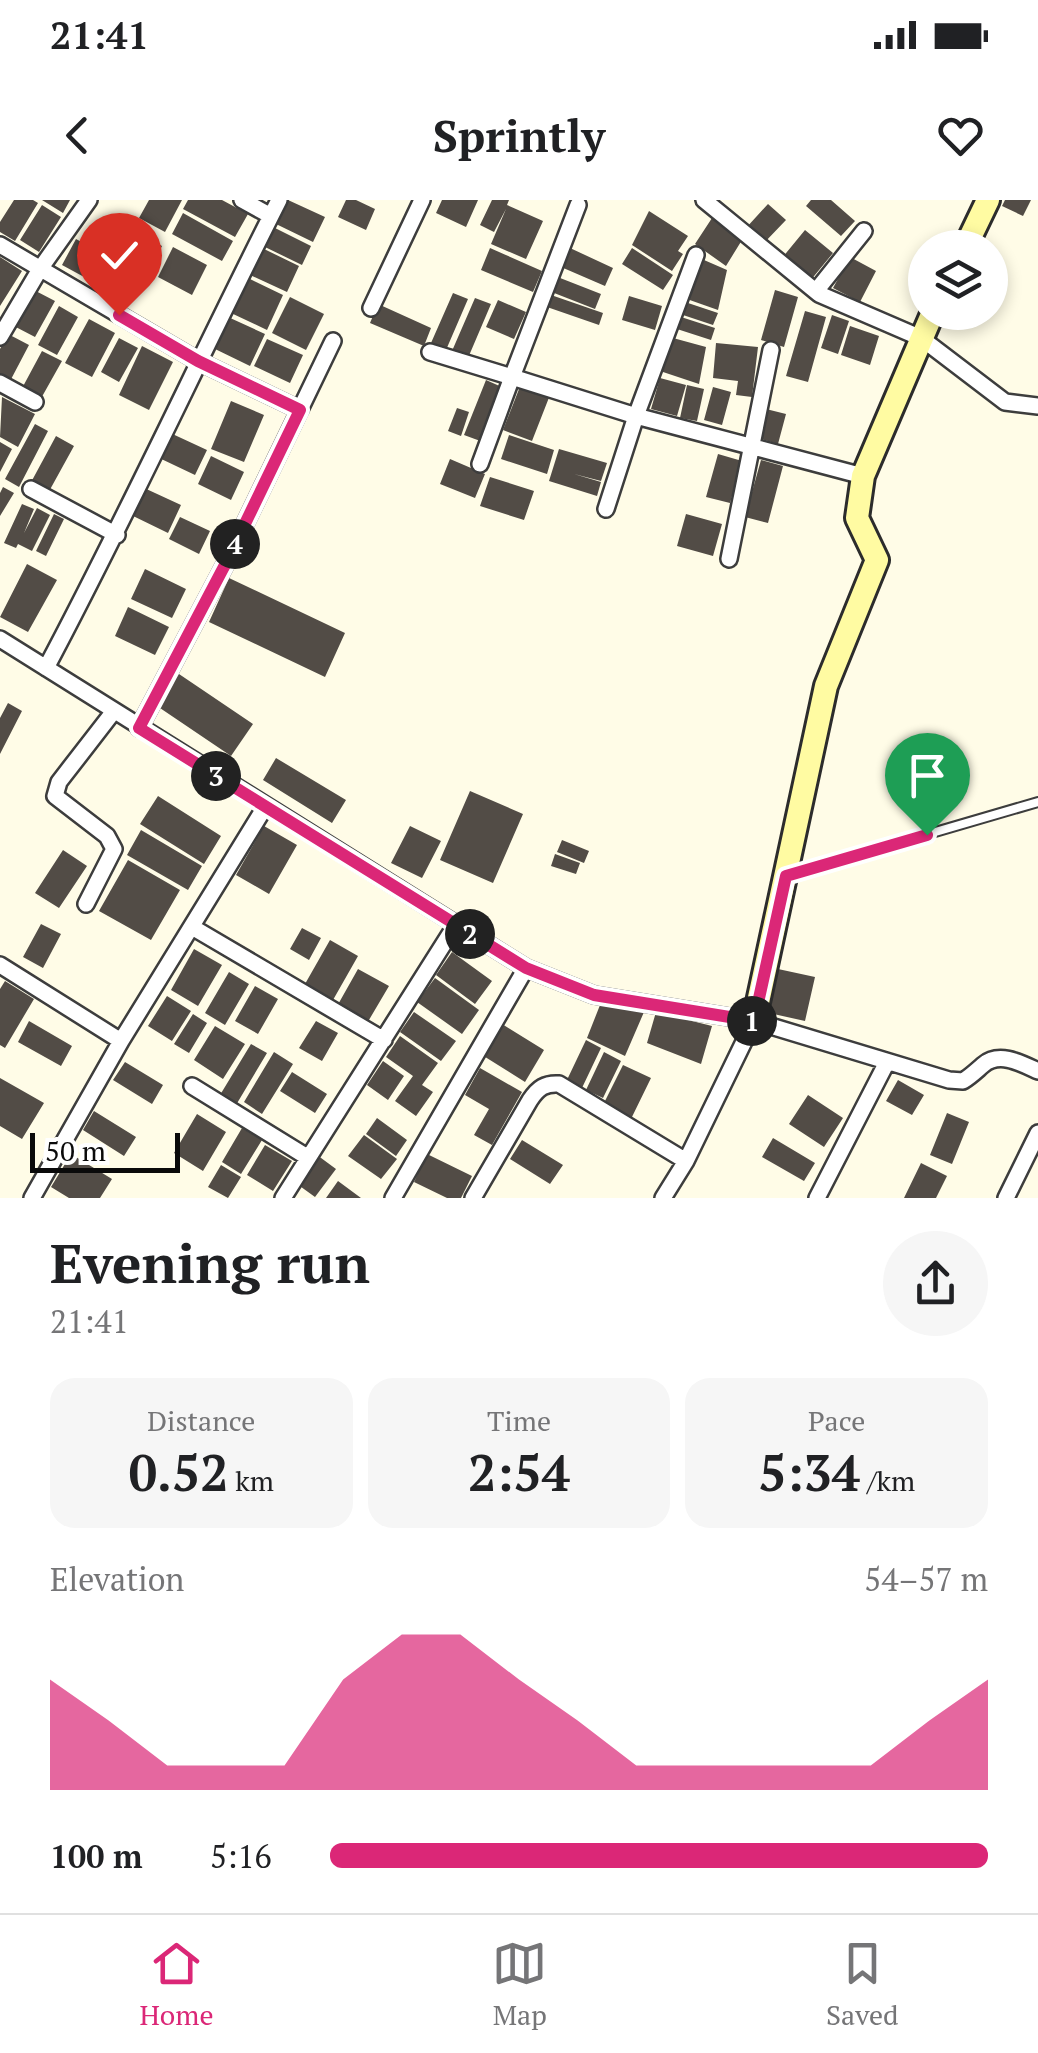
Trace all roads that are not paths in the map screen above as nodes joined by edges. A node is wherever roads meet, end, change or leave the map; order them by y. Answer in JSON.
{"nodes":[{"id":1,"x":89,"y":200,"type":"edge"},
{"id":2,"x":242,"y":200,"type":"edge"},
{"id":3,"x":279,"y":200,"type":"edge"},
{"id":4,"x":422,"y":200,"type":"edge"},
{"id":5,"x":704,"y":200,"type":"edge"},
{"id":6,"x":988,"y":200,"type":"edge"},
{"id":7,"x":578,"y":204,"type":"dead end"},
{"id":8,"x":270,"y":216,"type":"junction"},
{"id":9,"x":864,"y":230,"type":"dead end"},
{"id":10,"x":974,"y":230,"type":"edge"},
{"id":11,"x":0,"y":244,"type":"edge"},
{"id":12,"x":696,"y":255,"type":"dead end"},
{"id":13,"x":40,"y":269,"type":"junction"},
{"id":14,"x":816,"y":291,"type":"junction"},
{"id":15,"x":371,"y":308,"type":"dead end"},
{"id":16,"x":924,"y":330,"type":"edge"},
{"id":17,"x":0,"y":337,"type":"edge"},
{"id":18,"x":920,"y":338,"type":"junction"},
{"id":19,"x":334,"y":341,"type":"dead end"},
{"id":20,"x":770,"y":350,"type":"dead end"},
{"id":21,"x":430,"y":352,"type":"dead end"},
{"id":22,"x":198,"y":361,"type":"junction"},
{"id":23,"x":512,"y":377,"type":"junction"},
{"id":24,"x":0,"y":382,"type":"edge"},
{"id":25,"x":35,"y":402,"type":"dead end"},
{"id":26,"x":1038,"y":406,"type":"edge"},
{"id":27,"x":300,"y":410,"type":"junction"},
{"id":28,"x":636,"y":416,"type":"junction"},
{"id":29,"x":750,"y":446,"type":"junction"},
{"id":30,"x":480,"y":464,"type":"dead end"},
{"id":31,"x":863,"y":476,"type":"junction"},
{"id":32,"x":31,"y":489,"type":"dead end"},
{"id":33,"x":606,"y":509,"type":"dead end"},
{"id":34,"x":117,"y":535,"type":"junction"},
{"id":35,"x":728,"y":559,"type":"dead end"},
{"id":36,"x":0,"y":639,"type":"edge"},
{"id":37,"x":46,"y":668,"type":"junction"},
{"id":38,"x":114,"y":712,"type":"junction"},
{"id":39,"x":139,"y":728,"type":"junction"},
{"id":40,"x":1038,"y":802,"type":"edge"},
{"id":41,"x":265,"y":807,"type":"junction"},
{"id":42,"x":786,"y":876,"type":"junction"},
{"id":43,"x":86,"y":904,"type":"dead end"},
{"id":44,"x":456,"y":926,"type":"junction"},
{"id":45,"x":192,"y":927,"type":"junction"},
{"id":46,"x":1,"y":968,"type":"edge"},
{"id":47,"x":526,"y":968,"type":"junction"},
{"id":48,"x":754,"y":1021,"type":"junction"},
{"id":49,"x":384,"y":1040,"type":"junction"},
{"id":50,"x":121,"y":1041,"type":"junction"},
{"id":51,"x":888,"y":1062,"type":"junction"},
{"id":52,"x":1038,"y":1071,"type":"edge"},
{"id":53,"x":192,"y":1086,"type":"dead end"},
{"id":54,"x":1038,"y":1133,"type":"edge"},
{"id":55,"x":307,"y":1157,"type":"junction"},
{"id":56,"x":686,"y":1161,"type":"junction"},
{"id":57,"x":32,"y":1198,"type":"edge"},
{"id":58,"x":283,"y":1198,"type":"edge"},
{"id":59,"x":393,"y":1198,"type":"edge"},
{"id":60,"x":472,"y":1198,"type":"edge"},
{"id":61,"x":663,"y":1198,"type":"edge"},
{"id":62,"x":817,"y":1198,"type":"edge"},
{"id":63,"x":1006,"y":1198,"type":"edge"}],
"edges":[{"from":1,"to":13,"type":"street"},
{"from":2,"to":8,"type":"street"},
{"from":3,"to":8,"type":"street"},
{"from":4,"to":15,"type":"street"},
{"from":5,"to":14,"type":"street"},
{"from":6,"to":10,"type":"street"},
{"from":7,"to":23,"type":"street"},
{"from":8,"to":22,"type":"street"},
{"from":9,"to":14,"type":"street"},
{"from":11,"to":13,"type":"street"},
{"from":12,"to":28,"type":"street"},
{"from":13,"to":17,"type":"street"},
{"from":13,"to":22,"type":"street"},
{"from":14,"to":18,"type":"street"},
{"from":16,"to":18,"type":"street"},
{"from":18,"to":26,"type":"street"},
{"from":18,"to":31,"type":"street"},
{"from":19,"to":27,"type":"street"},
{"from":20,"to":29,"type":"street"},
{"from":21,"to":23,"type":"street"},
{"from":22,"to":27,"type":"street"},
{"from":22,"to":34,"type":"street"},
{"from":23,"to":28,"type":"street"},
{"from":23,"to":30,"type":"street"},
{"from":24,"to":25,"type":"street"},
{"from":27,"to":39,"type":"street"},
{"from":28,"to":29,"type":"street"},
{"from":28,"to":33,"type":"street"},
{"from":29,"to":31,"type":"street"},
{"from":29,"to":35,"type":"street"},
{"from":31,"to":42,"type":"street"},
{"from":32,"to":34,"type":"street"},
{"from":34,"to":37,"type":"street"},
{"from":36,"to":37,"type":"street"},
{"from":37,"to":38,"type":"street"},
{"from":38,"to":39,"type":"street"},
{"from":38,"to":43,"type":"street"},
{"from":39,"to":41,"type":"street"},
{"from":40,"to":42,"type":"lane"},
{"from":41,"to":44,"type":"street"},
{"from":41,"to":45,"type":"street"},
{"from":42,"to":48,"type":"street"},
{"from":44,"to":47,"type":"street"},
{"from":44,"to":49,"type":"street"},
{"from":45,"to":49,"type":"street"},
{"from":45,"to":50,"type":"street"},
{"from":46,"to":50,"type":"street"},
{"from":47,"to":48,"type":"street"},
{"from":47,"to":59,"type":"street"},
{"from":48,"to":51,"type":"street"},
{"from":48,"to":56,"type":"street"},
{"from":49,"to":55,"type":"street"},
{"from":50,"to":57,"type":"street"},
{"from":51,"to":52,"type":"street"},
{"from":51,"to":62,"type":"street"},
{"from":53,"to":55,"type":"street"},
{"from":54,"to":63,"type":"street"},
{"from":55,"to":58,"type":"street"},
{"from":56,"to":60,"type":"street"},
{"from":56,"to":61,"type":"street"}]}
